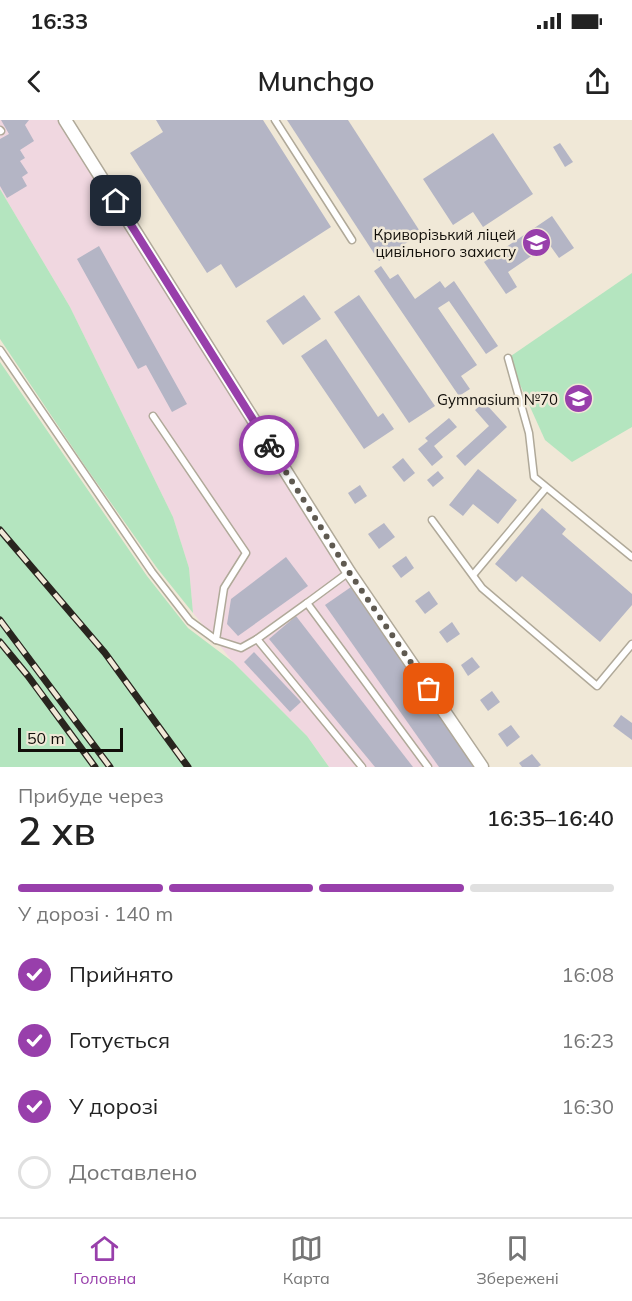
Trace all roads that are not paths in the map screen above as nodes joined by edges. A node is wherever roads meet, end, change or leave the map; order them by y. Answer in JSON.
{"nodes":[{"id":1,"x":65,"y":120,"type":"edge"},
{"id":2,"x":275,"y":120,"type":"edge"},
{"id":3,"x":352,"y":240,"type":"dead end"},
{"id":4,"x":0,"y":350,"type":"edge"},
{"id":5,"x":508,"y":358,"type":"dead end"},
{"id":6,"x":153,"y":416,"type":"dead end"},
{"id":7,"x":546,"y":488,"type":"junction"},
{"id":8,"x":432,"y":520,"type":"dead end"},
{"id":9,"x":632,"y":557,"type":"edge"},
{"id":10,"x":349,"y":572,"type":"junction"},
{"id":11,"x":472,"y":575,"type":"junction"},
{"id":12,"x":307,"y":603,"type":"junction"},
{"id":13,"x":257,"y":639,"type":"junction"},
{"id":14,"x":216,"y":640,"type":"junction"},
{"id":15,"x":632,"y":644,"type":"edge"},
{"id":16,"x":362,"y":767,"type":"edge"},
{"id":17,"x":428,"y":767,"type":"edge"},
{"id":18,"x":482,"y":767,"type":"edge"}],
"edges":[{"from":1,"to":10,"type":"street"},
{"from":2,"to":3,"type":"lane"},
{"from":4,"to":14,"type":"lane"},
{"from":5,"to":7,"type":"lane"},
{"from":6,"to":14,"type":"lane"},
{"from":7,"to":9,"type":"lane"},
{"from":7,"to":11,"type":"lane"},
{"from":8,"to":11,"type":"lane"},
{"from":10,"to":12,"type":"lane"},
{"from":10,"to":18,"type":"street"},
{"from":11,"to":15,"type":"lane"},
{"from":12,"to":13,"type":"lane"},
{"from":12,"to":17,"type":"lane"},
{"from":13,"to":14,"type":"lane"},
{"from":13,"to":16,"type":"lane"}]}
